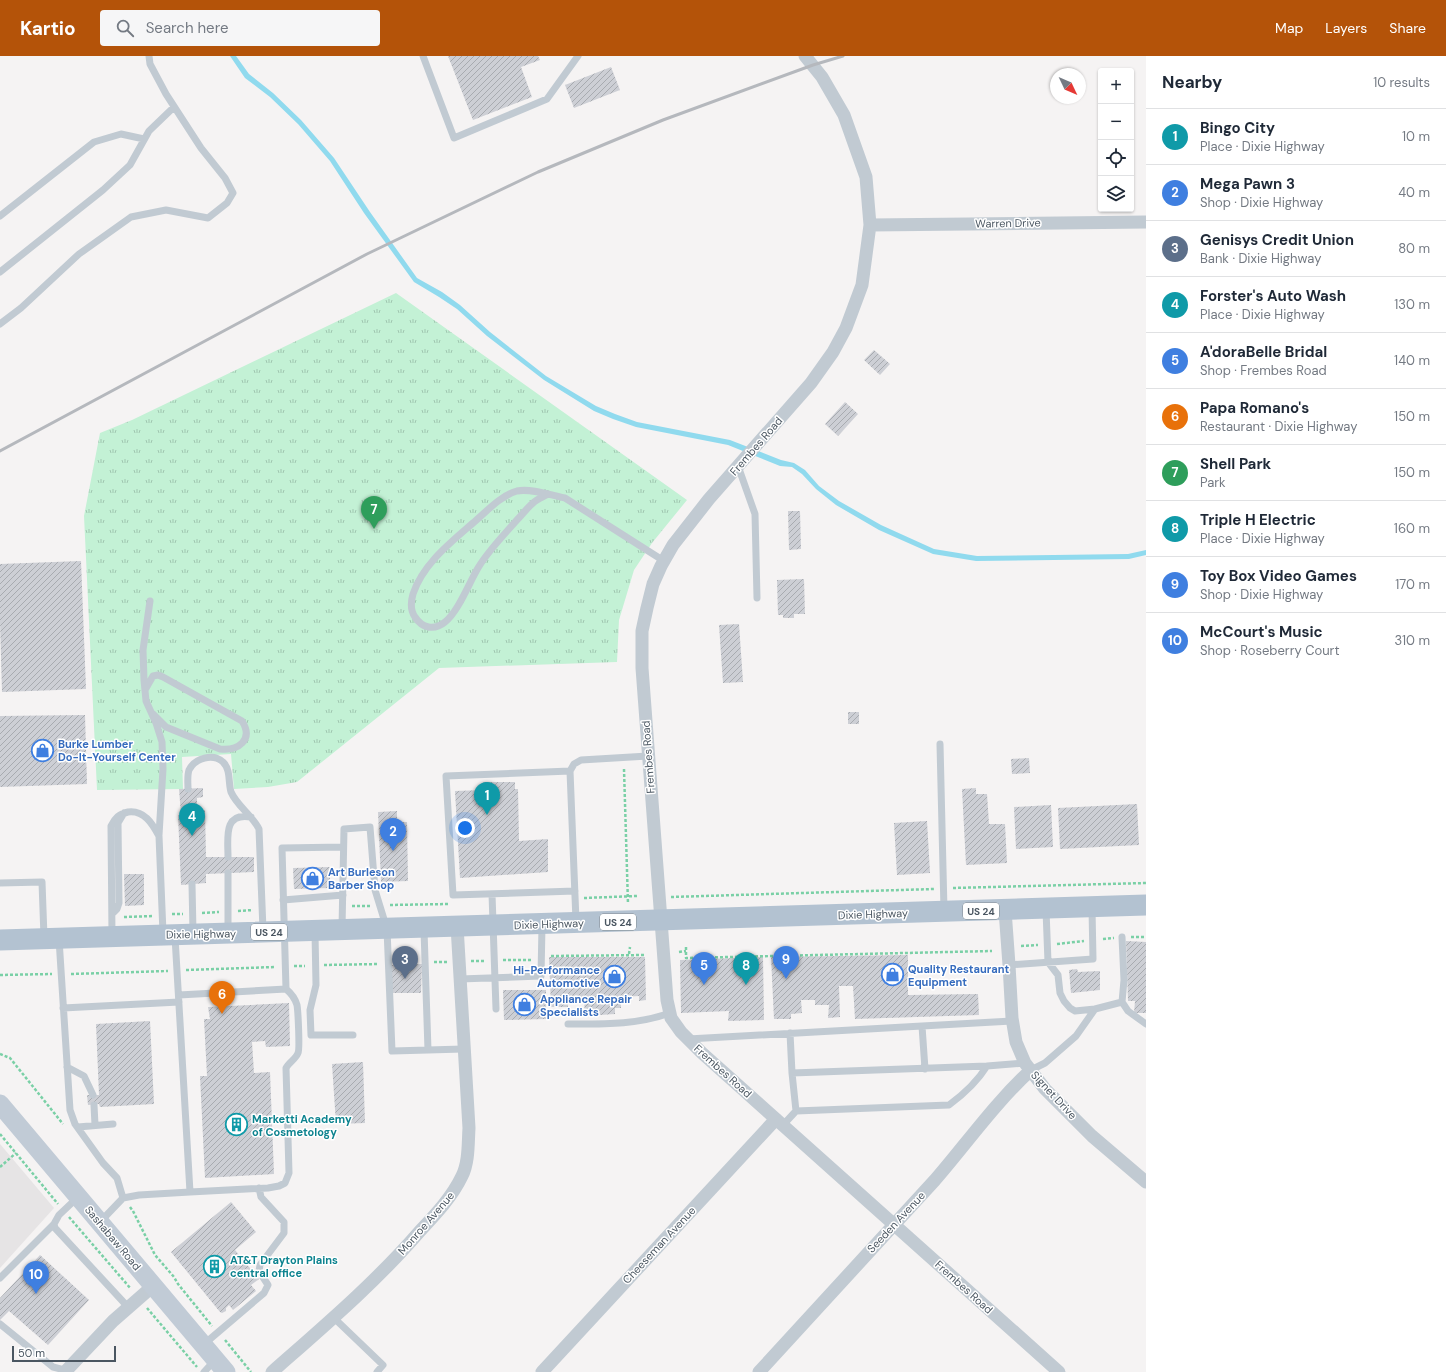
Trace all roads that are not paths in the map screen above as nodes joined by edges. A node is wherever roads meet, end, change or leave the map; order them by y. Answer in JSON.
{"nodes":[{"id":1,"x":149,"y":56,"type":"edge"},
{"id":2,"x":423,"y":56,"type":"edge"},
{"id":3,"x":578,"y":56,"type":"edge"},
{"id":4,"x":805,"y":56,"type":"edge"},
{"id":5,"x":174,"y":107,"type":"junction"},
{"id":6,"x":144,"y":139,"type":"junction"},
{"id":7,"x":0,"y":216,"type":"edge"},
{"id":8,"x":1146,"y":222,"type":"edge"},
{"id":9,"x":870,"y":225,"type":"junction"},
{"id":10,"x":0,"y":272,"type":"edge"},
{"id":11,"x":0,"y":324,"type":"edge"},
{"id":12,"x":738,"y":466,"type":"junction"},
{"id":13,"x":548,"y":494,"type":"junction"},
{"id":14,"x":664,"y":561,"type":"junction"},
{"id":15,"x":757,"y":598,"type":"dead end"},
{"id":16,"x":150,"y":601,"type":"dead end"},
{"id":17,"x":145,"y":690,"type":"junction"},
{"id":18,"x":153,"y":714,"type":"junction"},
{"id":19,"x":940,"y":744,"type":"dead end"},
{"id":20,"x":648,"y":756,"type":"junction"},
{"id":21,"x":570,"y":771,"type":"junction"},
{"id":22,"x":188,"y":789,"type":"dead end"},
{"id":23,"x":251,"y":817,"type":"junction"},
{"id":24,"x":159,"y":836,"type":"junction"},
{"id":25,"x":343,"y":847,"type":"junction"},
{"id":26,"x":228,"y":857,"type":"dead end"},
{"id":27,"x":228,"y":873,"type":"dead end"},
{"id":28,"x":0,"y":883,"type":"edge"},
{"id":29,"x":192,"y":884,"type":"dead end"},
{"id":30,"x":575,"y":890,"type":"junction"},
{"id":31,"x":492,"y":894,"type":"junction"},
{"id":32,"x":343,"y":895,"type":"junction"},
{"id":33,"x":283,"y":900,"type":"junction"},
{"id":34,"x":1146,"y":905,"type":"edge"},
{"id":35,"x":1092,"y":907,"type":"junction"},
{"id":36,"x":1046,"y":908,"type":"junction"},
{"id":37,"x":1005,"y":910,"type":"junction"},
{"id":38,"x":944,"y":912,"type":"junction"},
{"id":39,"x":661,"y":920,"type":"junction"},
{"id":40,"x":576,"y":923,"type":"junction"},
{"id":41,"x":542,"y":924,"type":"junction"},
{"id":42,"x":494,"y":925,"type":"junction"},
{"id":43,"x":457,"y":926,"type":"junction"},
{"id":44,"x":424,"y":927,"type":"junction"},
{"id":45,"x":387,"y":929,"type":"junction"},
{"id":46,"x":342,"y":930,"type":"junction"},
{"id":47,"x":314,"y":931,"type":"junction"},
{"id":48,"x":263,"y":932,"type":"junction"},
{"id":49,"x":285,"y":932,"type":"junction"},
{"id":50,"x":228,"y":933,"type":"junction"},
{"id":51,"x":177,"y":935,"type":"junction"},
{"id":52,"x":112,"y":937,"type":"junction"},
{"id":53,"x":1122,"y":937,"type":"dead end"},
{"id":54,"x":52,"y":939,"type":"junction"},
{"id":55,"x":0,"y":940,"type":"edge"},
{"id":56,"x":1048,"y":962,"type":"junction"},
{"id":57,"x":1009,"y":965,"type":"junction"},
{"id":58,"x":495,"y":978,"type":"junction"},
{"id":59,"x":460,"y":979,"type":"junction"},
{"id":60,"x":286,"y":989,"type":"junction"},
{"id":61,"x":179,"y":999,"type":"junction"},
{"id":62,"x":1122,"y":1002,"type":"junction"},
{"id":63,"x":64,"y":1008,"type":"junction"},
{"id":64,"x":1095,"y":1008,"type":"junction"},
{"id":65,"x":496,"y":1009,"type":"dead end"},
{"id":66,"x":670,"y":1013,"type":"junction"},
{"id":67,"x":1012,"y":1022,"type":"junction"},
{"id":68,"x":568,"y":1024,"type":"dead end"},
{"id":69,"x":1146,"y":1024,"type":"edge"},
{"id":70,"x":922,"y":1026,"type":"junction"},
{"id":71,"x":790,"y":1033,"type":"junction"},
{"id":72,"x":353,"y":1034,"type":"dead end"},
{"id":73,"x":688,"y":1039,"type":"junction"},
{"id":74,"x":464,"y":1049,"type":"junction"},
{"id":75,"x":428,"y":1050,"type":"junction"},
{"id":76,"x":987,"y":1066,"type":"junction"},
{"id":77,"x":1028,"y":1066,"type":"junction"},
{"id":78,"x":67,"y":1067,"type":"junction"},
{"id":79,"x":925,"y":1069,"type":"junction"},
{"id":80,"x":792,"y":1074,"type":"junction"},
{"id":81,"x":93,"y":1095,"type":"dead end"},
{"id":82,"x":0,"y":1104,"type":"edge"},
{"id":83,"x":94,"y":1105,"type":"dead end"},
{"id":84,"x":796,"y":1111,"type":"junction"},
{"id":85,"x":779,"y":1122,"type":"junction"},
{"id":86,"x":113,"y":1124,"type":"dead end"},
{"id":87,"x":95,"y":1125,"type":"junction"},
{"id":88,"x":78,"y":1127,"type":"junction"},
{"id":89,"x":1146,"y":1182,"type":"edge"},
{"id":90,"x":259,"y":1188,"type":"junction"},
{"id":91,"x":190,"y":1192,"type":"junction"},
{"id":92,"x":78,"y":1197,"type":"junction"},
{"id":93,"x":122,"y":1198,"type":"junction"},
{"id":94,"x":100,"y":1222,"type":"junction"},
{"id":95,"x":54,"y":1224,"type":"junction"},
{"id":96,"x":894,"y":1224,"type":"junction"},
{"id":97,"x":0,"y":1278,"type":"edge"},
{"id":98,"x":153,"y":1286,"type":"junction"},
{"id":99,"x":128,"y":1307,"type":"junction"},
{"id":100,"x":334,"y":1318,"type":"junction"},
{"id":101,"x":0,"y":1324,"type":"edge"},
{"id":102,"x":203,"y":1345,"type":"junction"},
{"id":103,"x":212,"y":1369,"type":"edge"},
{"id":104,"x":67,"y":1371,"type":"edge"},
{"id":105,"x":272,"y":1372,"type":"edge"},
{"id":106,"x":377,"y":1372,"type":"edge"},
{"id":107,"x":542,"y":1372,"type":"edge"},
{"id":108,"x":759,"y":1372,"type":"edge"},
{"id":109,"x":1059,"y":1372,"type":"edge"}],
"edges":[{"from":1,"to":5,"type":"lane"},
{"from":2,"to":3,"type":"lane"},
{"from":4,"to":9,"type":"street","name":"Frembes Road"},
{"from":5,"to":6,"type":"lane"},
{"from":5,"to":11,"type":"lane"},
{"from":6,"to":7,"type":"lane"},
{"from":6,"to":10,"type":"lane"},
{"from":8,"to":9,"type":"street","name":"Warren Drive"},
{"from":9,"to":12,"type":"street","name":"Frembes Road"},
{"from":12,"to":14,"type":"street","name":"Frembes Road"},
{"from":12,"to":15,"type":"lane"},
{"from":13,"to":13,"type":"lane"},
{"from":13,"to":14,"type":"lane"},
{"from":14,"to":20,"type":"street","name":"Frembes Road"},
{"from":16,"to":17,"type":"lane"},
{"from":17,"to":18,"type":"lane"},
{"from":17,"to":18,"type":"lane"},
{"from":18,"to":24,"type":"lane"},
{"from":19,"to":38,"type":"lane"},
{"from":20,"to":21,"type":"lane"},
{"from":20,"to":39,"type":"street","name":"Frembes Road"},
{"from":21,"to":30,"type":"lane"},
{"from":21,"to":31,"type":"lane"},
{"from":22,"to":23,"type":"lane"},
{"from":23,"to":26,"type":"lane"},
{"from":23,"to":48,"type":"lane"},
{"from":24,"to":51,"type":"lane"},
{"from":24,"to":52,"type":"lane"},
{"from":25,"to":32,"type":"lane"},
{"from":25,"to":33,"type":"lane"},
{"from":25,"to":45,"type":"lane"},
{"from":27,"to":50,"type":"lane"},
{"from":28,"to":54,"type":"lane"},
{"from":29,"to":51,"type":"lane"},
{"from":30,"to":31,"type":"lane"},
{"from":30,"to":40,"type":"lane"},
{"from":31,"to":42,"type":"lane"},
{"from":32,"to":33,"type":"lane"},
{"from":32,"to":46,"type":"lane"},
{"from":33,"to":49,"type":"lane"},
{"from":34,"to":35,"type":"main road","name":"Dixie Highway","number":"US 24"},
{"from":35,"to":36,"type":"main road","name":"Dixie Highway","number":"US 24"},
{"from":35,"to":56,"type":"lane"},
{"from":36,"to":37,"type":"main road","name":"Dixie Highway","number":"US 24"},
{"from":36,"to":56,"type":"lane"},
{"from":37,"to":38,"type":"main road","name":"Dixie Highway","number":"US 24"},
{"from":37,"to":57,"type":"street","name":"Signet Drive"},
{"from":38,"to":39,"type":"main road","name":"Dixie Highway","number":"US 24"},
{"from":39,"to":40,"type":"main road","name":"Dixie Highway","number":"US 24"},
{"from":39,"to":66,"type":"street","name":"Frembes Road"},
{"from":40,"to":41,"type":"main road","name":"Dixie Highway","number":"US 24"},
{"from":41,"to":42,"type":"main road","name":"Dixie Highway","number":"US 24"},
{"from":41,"to":58,"type":"lane"},
{"from":42,"to":43,"type":"main road","name":"Dixie Highway","number":"US 24"},
{"from":42,"to":58,"type":"lane"},
{"from":43,"to":44,"type":"main road","name":"Dixie Highway","number":"US 24"},
{"from":43,"to":59,"type":"street","name":"Monroe Avenue"},
{"from":44,"to":45,"type":"main road","name":"Dixie Highway","number":"US 24"},
{"from":44,"to":75,"type":"lane"},
{"from":45,"to":46,"type":"main road","name":"Dixie Highway","number":"US 24"},
{"from":45,"to":75,"type":"lane"},
{"from":46,"to":47,"type":"main road","name":"Dixie Highway","number":"US 24"},
{"from":47,"to":49,"type":"main road","name":"Dixie Highway","number":"US 24"},
{"from":47,"to":72,"type":"lane"},
{"from":48,"to":49,"type":"main road","name":"Dixie Highway","number":"US 24"},
{"from":48,"to":50,"type":"main road","name":"Dixie Highway","number":"US 24"},
{"from":49,"to":60,"type":"lane"},
{"from":50,"to":51,"type":"main road","name":"Dixie Highway","number":"US 24"},
{"from":51,"to":52,"type":"main road","name":"Dixie Highway","number":"US 24"},
{"from":51,"to":61,"type":"lane"},
{"from":52,"to":54,"type":"main road","name":"Dixie Highway","number":"US 24"},
{"from":53,"to":62,"type":"lane"},
{"from":54,"to":55,"type":"main road","name":"Dixie Highway","number":"US 24"},
{"from":54,"to":63,"type":"lane"},
{"from":56,"to":57,"type":"lane"},
{"from":56,"to":64,"type":"lane"},
{"from":57,"to":67,"type":"street","name":"Signet Drive"},
{"from":58,"to":59,"type":"lane"},
{"from":58,"to":65,"type":"lane"},
{"from":59,"to":74,"type":"street","name":"Monroe Avenue"},
{"from":60,"to":61,"type":"lane"},
{"from":60,"to":90,"type":"lane"},
{"from":61,"to":63,"type":"lane"},
{"from":61,"to":91,"type":"lane"},
{"from":62,"to":64,"type":"lane"},
{"from":62,"to":69,"type":"lane"},
{"from":63,"to":78,"type":"lane"},
{"from":64,"to":77,"type":"lane"},
{"from":66,"to":68,"type":"lane"},
{"from":66,"to":73,"type":"street","name":"Frembes Road"},
{"from":67,"to":70,"type":"lane"},
{"from":67,"to":77,"type":"street","name":"Signet Drive"},
{"from":70,"to":71,"type":"lane"},
{"from":70,"to":79,"type":"lane"},
{"from":71,"to":73,"type":"lane"},
{"from":71,"to":80,"type":"lane"},
{"from":73,"to":85,"type":"street","name":"Frembes Road"},
{"from":74,"to":75,"type":"lane"},
{"from":74,"to":100,"type":"street","name":"Monroe Avenue"},
{"from":76,"to":77,"type":"lane"},
{"from":76,"to":79,"type":"lane"},
{"from":76,"to":84,"type":"lane"},
{"from":77,"to":89,"type":"street","name":"Signet Drive"},
{"from":77,"to":96,"type":"street","name":"Seeden Avenue"},
{"from":78,"to":81,"type":"lane"},
{"from":78,"to":88,"type":"lane"},
{"from":79,"to":80,"type":"lane"},
{"from":80,"to":84,"type":"lane"},
{"from":82,"to":92,"type":"street","name":"Sashabaw Road"},
{"from":83,"to":87,"type":"lane"},
{"from":84,"to":85,"type":"lane"},
{"from":85,"to":96,"type":"street","name":"Frembes Road"},
{"from":85,"to":107,"type":"street","name":"Cheeseman Avenue"},
{"from":86,"to":87,"type":"lane"},
{"from":87,"to":88,"type":"lane"},
{"from":88,"to":93,"type":"lane"},
{"from":90,"to":91,"type":"lane"},
{"from":90,"to":102,"type":"lane"},
{"from":91,"to":93,"type":"lane"},
{"from":92,"to":94,"type":"street","name":"Sashabaw Road"},
{"from":92,"to":95,"type":"lane"},
{"from":93,"to":94,"type":"lane"},
{"from":94,"to":98,"type":"street","name":"Sashabaw Road"},
{"from":95,"to":97,"type":"lane"},
{"from":95,"to":99,"type":"lane"},
{"from":96,"to":108,"type":"street","name":"Seeden Avenue"},
{"from":96,"to":109,"type":"street","name":"Frembes Road"},
{"from":98,"to":99,"type":"street"},
{"from":98,"to":102,"type":"street","name":"Sashabaw Road"},
{"from":99,"to":104,"type":"street"},
{"from":100,"to":105,"type":"street","name":"Monroe Avenue"},
{"from":100,"to":106,"type":"lane"},
{"from":101,"to":104,"type":"lane"},
{"from":102,"to":103,"type":"street","name":"Sashabaw Road"}]}
